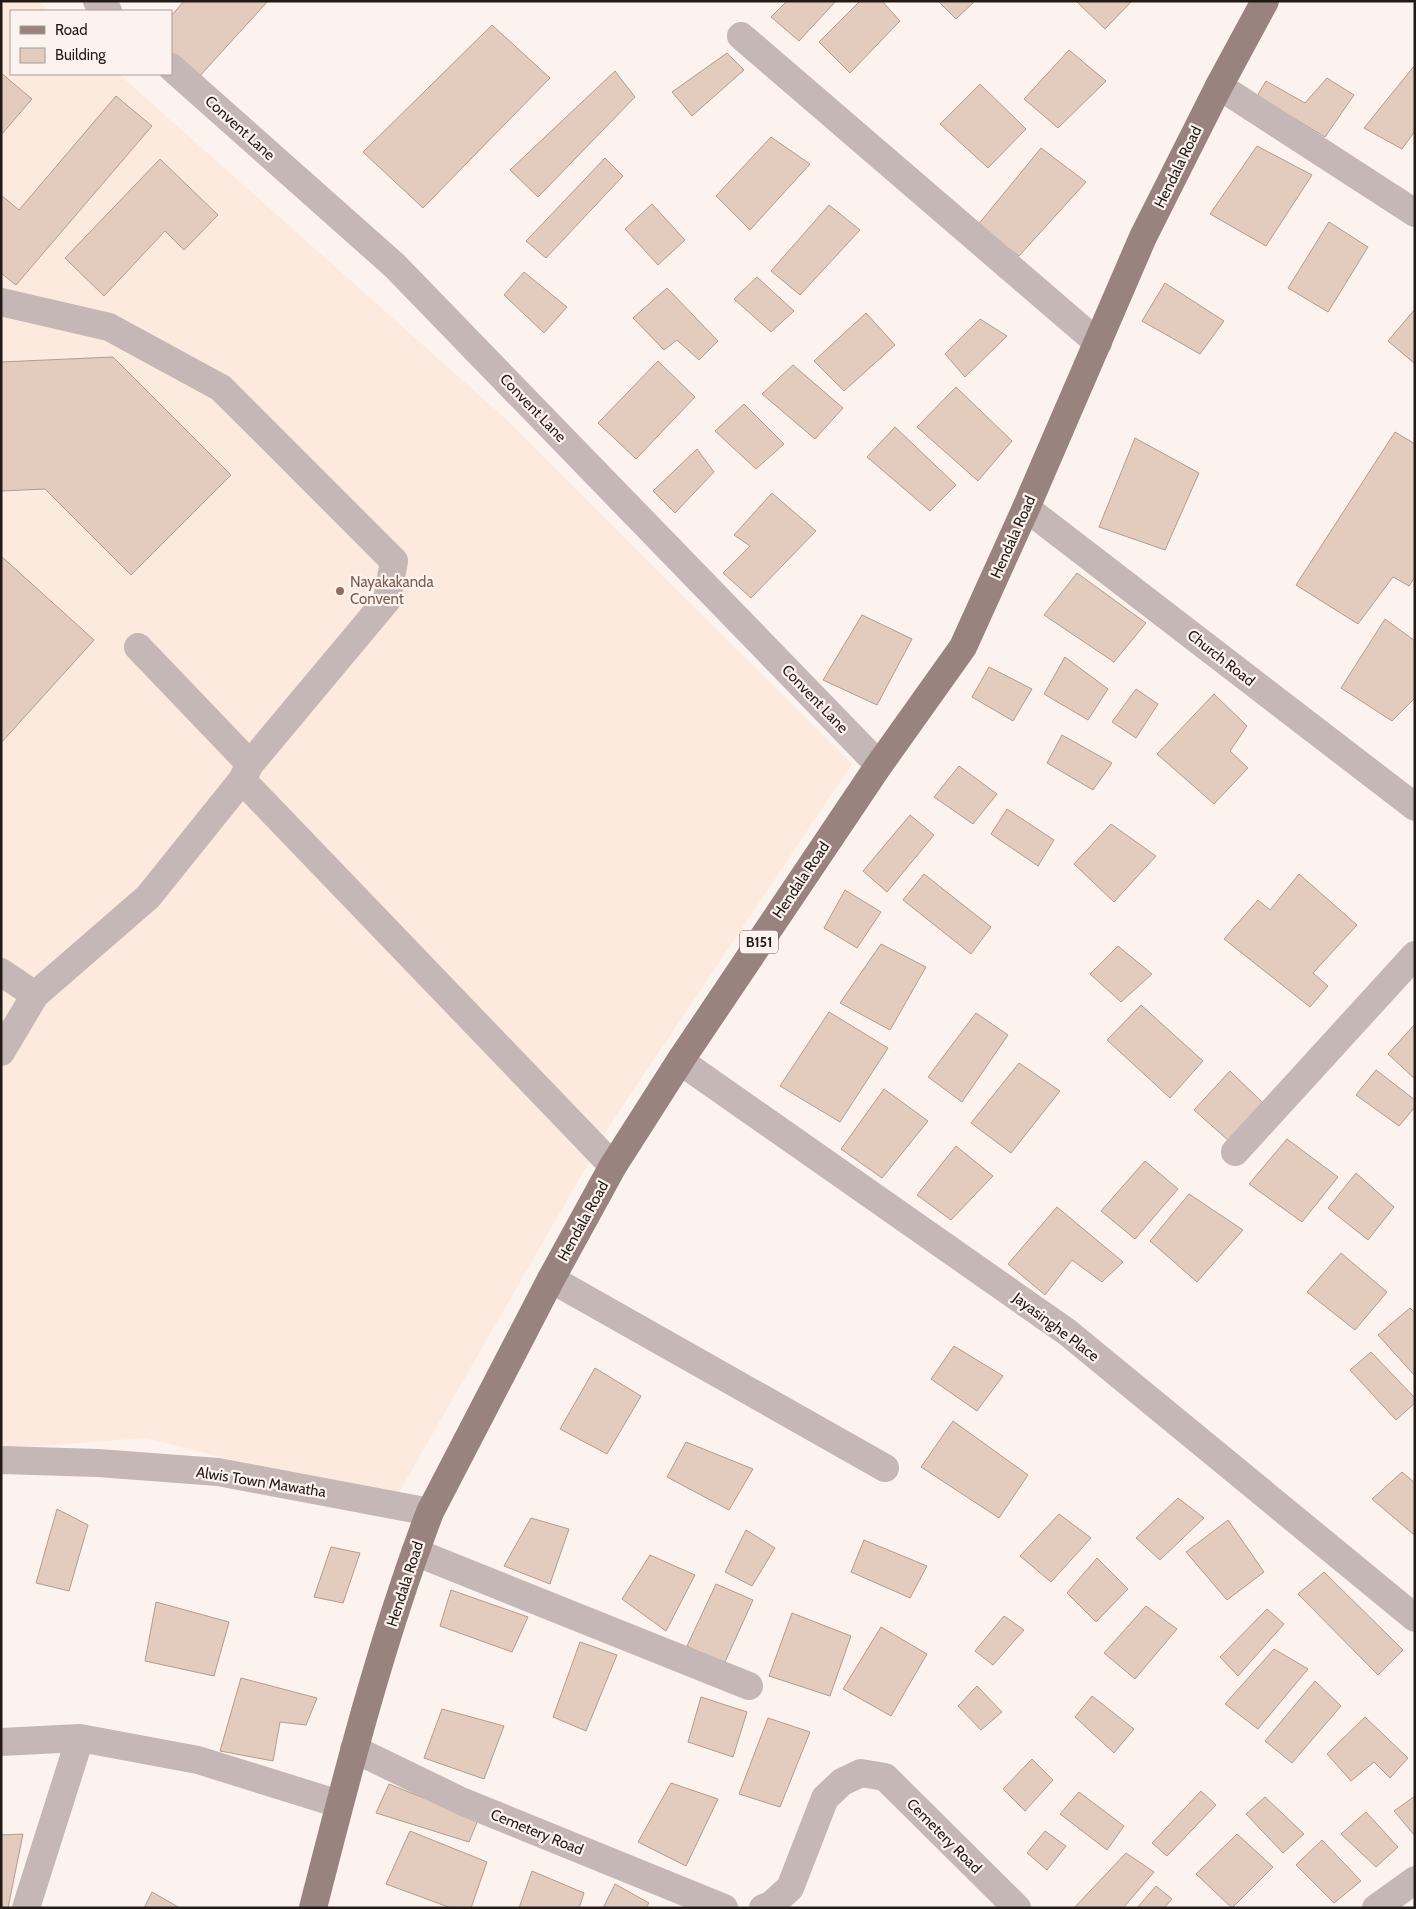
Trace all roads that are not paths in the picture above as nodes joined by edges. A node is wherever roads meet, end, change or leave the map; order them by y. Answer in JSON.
{"nodes":[{"id":1,"x":97,"y":1,"type":"edge"},
{"id":2,"x":1265,"y":1,"type":"edge"},
{"id":3,"x":107,"y":10,"type":"edge"},
{"id":4,"x":741,"y":36,"type":"dead end"},
{"id":5,"x":172,"y":68,"type":"edge"},
{"id":6,"x":1219,"y":86,"type":"junction"},
{"id":7,"x":1415,"y":213,"type":"edge"},
{"id":8,"x":1,"y":302,"type":"edge"},
{"id":9,"x":1098,"y":343,"type":"junction"},
{"id":10,"x":1026,"y":508,"type":"junction"},
{"id":11,"x":138,"y":647,"type":"dead end"},
{"id":12,"x":879,"y":765,"type":"junction"},
{"id":13,"x":246,"y":772,"type":"junction"},
{"id":14,"x":1413,"y":801,"type":"edge"},
{"id":15,"x":1415,"y":955,"type":"edge"},
{"id":16,"x":1,"y":972,"type":"edge"},
{"id":17,"x":35,"y":995,"type":"junction"},
{"id":18,"x":1,"y":1052,"type":"edge"},
{"id":19,"x":680,"y":1061,"type":"junction"},
{"id":20,"x":1234,"y":1152,"type":"dead end"},
{"id":21,"x":613,"y":1166,"type":"junction"},
{"id":22,"x":551,"y":1279,"type":"junction"},
{"id":23,"x":1,"y":1460,"type":"edge"},
{"id":24,"x":885,"y":1468,"type":"dead end"},
{"id":25,"x":430,"y":1512,"type":"junction"},
{"id":26,"x":415,"y":1552,"type":"junction"},
{"id":27,"x":1415,"y":1618,"type":"edge"},
{"id":28,"x":749,"y":1686,"type":"dead end"},
{"id":29,"x":80,"y":1738,"type":"junction"},
{"id":30,"x":1,"y":1742,"type":"edge"},
{"id":31,"x":354,"y":1749,"type":"junction"},
{"id":32,"x":339,"y":1804,"type":"junction"},
{"id":33,"x":1415,"y":1880,"type":"edge"},
{"id":34,"x":26,"y":1908,"type":"edge"},
{"id":35,"x":313,"y":1908,"type":"edge"},
{"id":36,"x":724,"y":1908,"type":"edge"},
{"id":37,"x":763,"y":1908,"type":"edge"},
{"id":38,"x":1017,"y":1908,"type":"edge"},
{"id":39,"x":1376,"y":1908,"type":"edge"}],
"edges":[{"from":1,"to":3,"type":"street"},
{"from":2,"to":6,"type":"main road","name":"Hendala Road","number":"B151"},
{"from":4,"to":9,"type":"street"},
{"from":5,"to":12,"type":"street","name":"Convent Lane"},
{"from":6,"to":7,"type":"street"},
{"from":6,"to":9,"type":"main road","name":"Hendala Road","number":"B151"},
{"from":8,"to":13,"type":"street"},
{"from":9,"to":10,"type":"main road","name":"Hendala Road","number":"B151"},
{"from":10,"to":12,"type":"main road","name":"Hendala Road","number":"B151"},
{"from":10,"to":14,"type":"street","name":"Church Road"},
{"from":11,"to":13,"type":"street"},
{"from":12,"to":19,"type":"main road","name":"Hendala Road","number":"B151"},
{"from":13,"to":17,"type":"street"},
{"from":13,"to":21,"type":"street"},
{"from":15,"to":20,"type":"street"},
{"from":16,"to":17,"type":"street"},
{"from":17,"to":18,"type":"street"},
{"from":19,"to":21,"type":"main road","name":"Hendala Road","number":"B151"},
{"from":19,"to":27,"type":"street","name":"Jayasinghe Place"},
{"from":21,"to":22,"type":"main road","name":"Hendala Road","number":"B151"},
{"from":22,"to":24,"type":"street"},
{"from":22,"to":25,"type":"main road","name":"Hendala Road","number":"B151"},
{"from":23,"to":25,"type":"street","name":"Alwis Town Mawatha"},
{"from":25,"to":26,"type":"main road","name":"Hendala Road","number":"B151"},
{"from":26,"to":28,"type":"street"},
{"from":26,"to":31,"type":"main road","name":"Hendala Road","number":"B151"},
{"from":29,"to":30,"type":"street"},
{"from":29,"to":32,"type":"street"},
{"from":29,"to":34,"type":"street"},
{"from":31,"to":32,"type":"main road","name":"Hendala Road","number":"B151"},
{"from":31,"to":36,"type":"street","name":"Cemetery Road"},
{"from":32,"to":35,"type":"main road","name":"Hendala Road","number":"B151"},
{"from":33,"to":39,"type":"street"},
{"from":37,"to":38,"type":"street","name":"Cemetery Road"}]}
